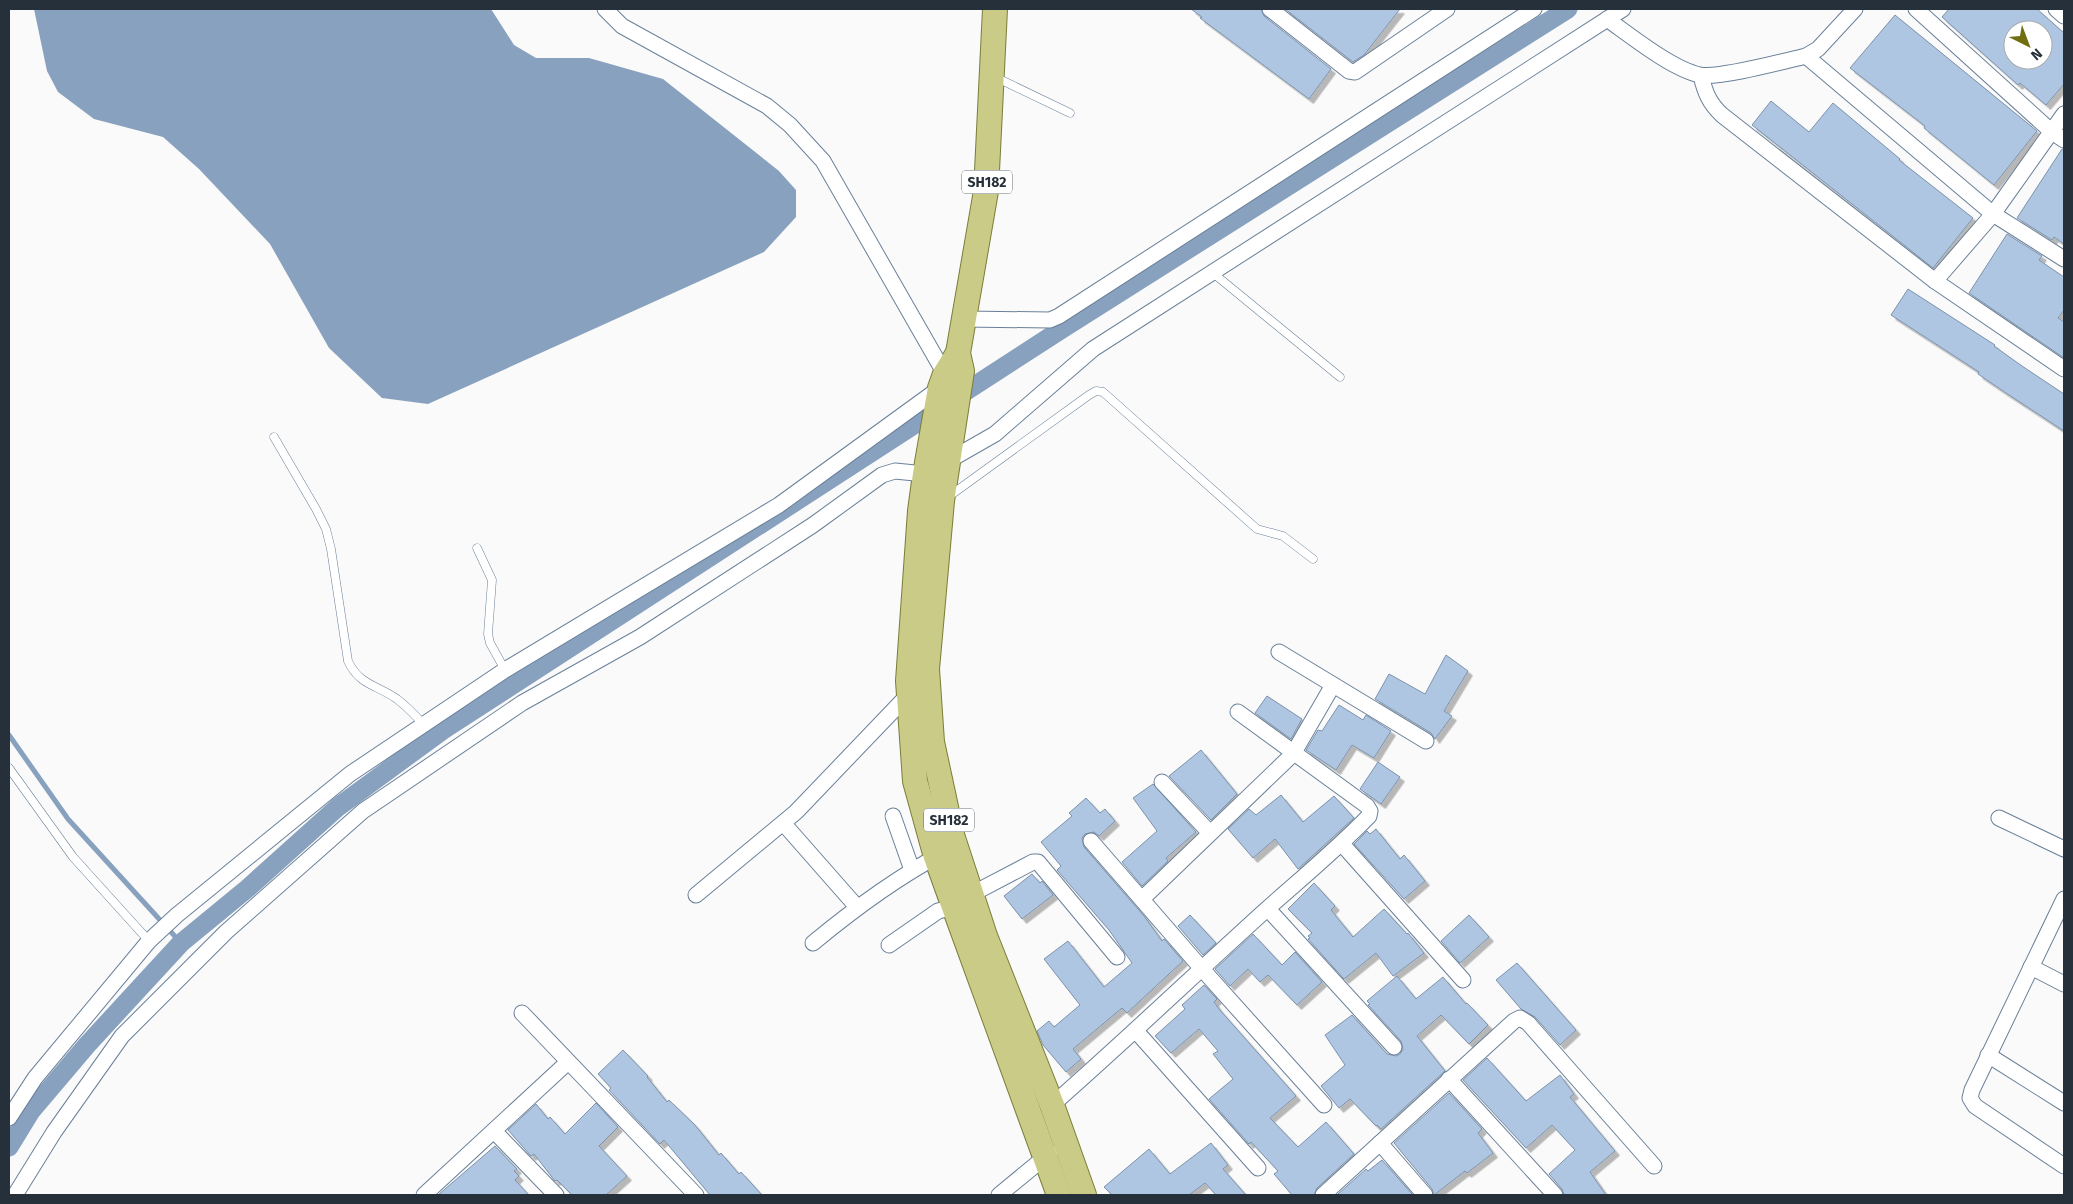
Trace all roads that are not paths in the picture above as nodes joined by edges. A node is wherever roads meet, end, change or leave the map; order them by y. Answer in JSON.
{"nodes":[{"id":1,"x":605,"y":9,"type":"edge"},
{"id":2,"x":995,"y":9,"type":"edge"},
{"id":3,"x":1270,"y":9,"type":"edge"},
{"id":4,"x":1534,"y":9,"type":"edge"},
{"id":5,"x":1623,"y":9,"type":"edge"},
{"id":6,"x":1854,"y":9,"type":"edge"},
{"id":7,"x":1916,"y":9,"type":"edge"},
{"id":8,"x":2056,"y":9,"type":"edge"},
{"id":9,"x":1439,"y":11,"type":"edge"},
{"id":10,"x":2064,"y":16,"type":"edge"},
{"id":11,"x":1607,"y":19,"type":"junction"},
{"id":12,"x":1806,"y":56,"type":"junction"},
{"id":13,"x":992,"y":76,"type":"junction"},
{"id":14,"x":1701,"y":76,"type":"junction"},
{"id":15,"x":1070,"y":113,"type":"dead end"},
{"id":16,"x":2064,"y":114,"type":"edge"},
{"id":17,"x":2058,"y":136,"type":"edge"},
{"id":18,"x":1993,"y":214,"type":"junction"},
{"id":19,"x":2064,"y":260,"type":"edge"},
{"id":20,"x":1212,"y":273,"type":"junction"},
{"id":21,"x":1936,"y":281,"type":"junction"},
{"id":22,"x":963,"y":319,"type":"junction"},
{"id":23,"x":2064,"y":369,"type":"edge"},
{"id":24,"x":1340,"y":377,"type":"dead end"},
{"id":25,"x":946,"y":387,"type":"junction"},
{"id":26,"x":274,"y":437,"type":"dead end"},
{"id":27,"x":949,"y":460,"type":"junction"},
{"id":28,"x":924,"y":474,"type":"junction"},
{"id":29,"x":942,"y":501,"type":"junction"},
{"id":30,"x":477,"y":548,"type":"dead end"},
{"id":31,"x":1313,"y":559,"type":"dead end"},
{"id":32,"x":1279,"y":652,"type":"dead end"},
{"id":33,"x":505,"y":670,"type":"junction"},
{"id":34,"x":1333,"y":685,"type":"junction"},
{"id":35,"x":909,"y":694,"type":"junction"},
{"id":36,"x":1238,"y":712,"type":"dead end"},
{"id":37,"x":921,"y":722,"type":"junction"},
{"id":38,"x":423,"y":724,"type":"junction"},
{"id":39,"x":1426,"y":741,"type":"dead end"},
{"id":40,"x":1293,"y":754,"type":"junction"},
{"id":41,"x":9,"y":768,"type":"edge"},
{"id":42,"x":1162,"y":782,"type":"dead end"},
{"id":43,"x":892,"y":816,"type":"dead end"},
{"id":44,"x":1999,"y":818,"type":"dead end"},
{"id":45,"x":784,"y":824,"type":"junction"},
{"id":46,"x":1210,"y":833,"type":"junction"},
{"id":47,"x":1091,"y":841,"type":"dead end"},
{"id":48,"x":1342,"y":844,"type":"junction"},
{"id":49,"x":2064,"y":849,"type":"edge"},
{"id":50,"x":946,"y":852,"type":"junction"},
{"id":51,"x":912,"y":870,"type":"junction"},
{"id":52,"x":696,"y":895,"type":"dead end"},
{"id":53,"x":1142,"y":899,"type":"junction"},
{"id":54,"x":2064,"y":899,"type":"edge"},
{"id":55,"x":963,"y":900,"type":"junction"},
{"id":56,"x":857,"y":907,"type":"junction"},
{"id":57,"x":1268,"y":909,"type":"junction"},
{"id":58,"x":151,"y":939,"type":"junction"},
{"id":59,"x":813,"y":943,"type":"dead end"},
{"id":60,"x":889,"y":945,"type":"dead end"},
{"id":61,"x":1117,"y":957,"type":"dead end"},
{"id":62,"x":2032,"y":967,"type":"junction"},
{"id":63,"x":1203,"y":970,"type":"junction"},
{"id":64,"x":1463,"y":980,"type":"dead end"},
{"id":65,"x":2064,"y":984,"type":"edge"},
{"id":66,"x":522,"y":1013,"type":"dead end"},
{"id":67,"x":1136,"y":1031,"type":"junction"},
{"id":68,"x":1394,"y":1047,"type":"dead end"},
{"id":69,"x":1988,"y":1055,"type":"junction"},
{"id":70,"x":568,"y":1062,"type":"junction"},
{"id":71,"x":1449,"y":1079,"type":"junction"},
{"id":72,"x":2064,"y":1102,"type":"edge"},
{"id":73,"x":1052,"y":1105,"type":"junction"},
{"id":74,"x":1324,"y":1105,"type":"dead end"},
{"id":75,"x":9,"y":1118,"type":"edge"},
{"id":76,"x":494,"y":1131,"type":"junction"},
{"id":77,"x":1065,"y":1141,"type":"junction"},
{"id":78,"x":1380,"y":1143,"type":"junction"},
{"id":79,"x":1044,"y":1158,"type":"junction"},
{"id":80,"x":1654,"y":1166,"type":"dead end"},
{"id":81,"x":2064,"y":1166,"type":"edge"},
{"id":82,"x":1258,"y":1168,"type":"dead end"},
{"id":83,"x":15,"y":1195,"type":"edge"},
{"id":84,"x":424,"y":1195,"type":"edge"},
{"id":85,"x":556,"y":1195,"type":"edge"},
{"id":86,"x":696,"y":1195,"type":"edge"},
{"id":87,"x":999,"y":1195,"type":"edge"},
{"id":88,"x":1058,"y":1195,"type":"edge"},
{"id":89,"x":1084,"y":1195,"type":"edge"},
{"id":90,"x":1323,"y":1195,"type":"edge"},
{"id":91,"x":1425,"y":1195,"type":"edge"},
{"id":92,"x":1555,"y":1195,"type":"edge"}],
"edges":[{"from":1,"to":25,"type":"street"},
{"from":2,"to":13,"type":"main road","number":"SH182"},
{"from":3,"to":9,"type":"street"},
{"from":4,"to":22,"type":"street"},
{"from":5,"to":11,"type":"street"},
{"from":6,"to":12,"type":"street"},
{"from":7,"to":17,"type":"street"},
{"from":8,"to":10,"type":"street"},
{"from":11,"to":14,"type":"street"},
{"from":11,"to":20,"type":"street"},
{"from":12,"to":14,"type":"street"},
{"from":12,"to":18,"type":"street"},
{"from":13,"to":15,"type":"lane"},
{"from":13,"to":22,"type":"main road","number":"SH182"},
{"from":14,"to":21,"type":"street"},
{"from":16,"to":17,"type":"street"},
{"from":17,"to":18,"type":"street"},
{"from":18,"to":19,"type":"street"},
{"from":18,"to":21,"type":"street"},
{"from":20,"to":24,"type":"lane"},
{"from":20,"to":27,"type":"street"},
{"from":21,"to":23,"type":"street"},
{"from":22,"to":25,"type":"main road","number":"SH182"},
{"from":25,"to":27,"type":"main road","number":"SH182"},
{"from":25,"to":28,"type":"main road","number":"SH182"},
{"from":25,"to":33,"type":"street"},
{"from":26,"to":38,"type":"lane"},
{"from":27,"to":28,"type":"street"},
{"from":27,"to":29,"type":"main road","number":"SH182"},
{"from":28,"to":35,"type":"main road","number":"SH182"},
{"from":28,"to":83,"type":"street"},
{"from":29,"to":31,"type":"lane"},
{"from":29,"to":37,"type":"main road","number":"SH182"},
{"from":30,"to":33,"type":"lane"},
{"from":32,"to":34,"type":"street"},
{"from":33,"to":38,"type":"street"},
{"from":34,"to":39,"type":"street"},
{"from":34,"to":40,"type":"street"},
{"from":35,"to":37,"type":"main road","number":"SH182"},
{"from":35,"to":45,"type":"street"},
{"from":36,"to":40,"type":"street"},
{"from":37,"to":50,"type":"main road","number":"SH182"},
{"from":38,"to":58,"type":"street"},
{"from":40,"to":46,"type":"street"},
{"from":40,"to":48,"type":"street"},
{"from":41,"to":58,"type":"lane"},
{"from":42,"to":46,"type":"street"},
{"from":43,"to":51,"type":"street"},
{"from":44,"to":49,"type":"street"},
{"from":45,"to":52,"type":"street"},
{"from":45,"to":56,"type":"street"},
{"from":46,"to":53,"type":"street"},
{"from":47,"to":53,"type":"street"},
{"from":48,"to":57,"type":"street"},
{"from":48,"to":64,"type":"street"},
{"from":50,"to":51,"type":"street"},
{"from":50,"to":55,"type":"main road","number":"SH182"},
{"from":51,"to":56,"type":"street"},
{"from":53,"to":63,"type":"street"},
{"from":54,"to":62,"type":"street"},
{"from":55,"to":60,"type":"street"},
{"from":55,"to":61,"type":"street"},
{"from":55,"to":73,"type":"main road","number":"SH182"},
{"from":55,"to":79,"type":"main road","number":"SH182"},
{"from":56,"to":59,"type":"street"},
{"from":57,"to":63,"type":"street"},
{"from":57,"to":68,"type":"street"},
{"from":58,"to":75,"type":"street"},
{"from":62,"to":65,"type":"street"},
{"from":62,"to":69,"type":"street"},
{"from":63,"to":67,"type":"street"},
{"from":63,"to":74,"type":"street"},
{"from":66,"to":70,"type":"street"},
{"from":67,"to":73,"type":"street"},
{"from":67,"to":82,"type":"street"},
{"from":69,"to":72,"type":"street"},
{"from":69,"to":81,"type":"street"},
{"from":70,"to":76,"type":"street"},
{"from":70,"to":86,"type":"street"},
{"from":71,"to":78,"type":"street"},
{"from":71,"to":80,"type":"street"},
{"from":71,"to":92,"type":"street"},
{"from":73,"to":77,"type":"main road","number":"SH182"},
{"from":76,"to":84,"type":"street"},
{"from":76,"to":85,"type":"street"},
{"from":77,"to":79,"type":"street"},
{"from":77,"to":89,"type":"main road","number":"SH182"},
{"from":78,"to":90,"type":"street"},
{"from":78,"to":91,"type":"street"},
{"from":79,"to":87,"type":"street"},
{"from":79,"to":88,"type":"main road","number":"SH182"}]}
